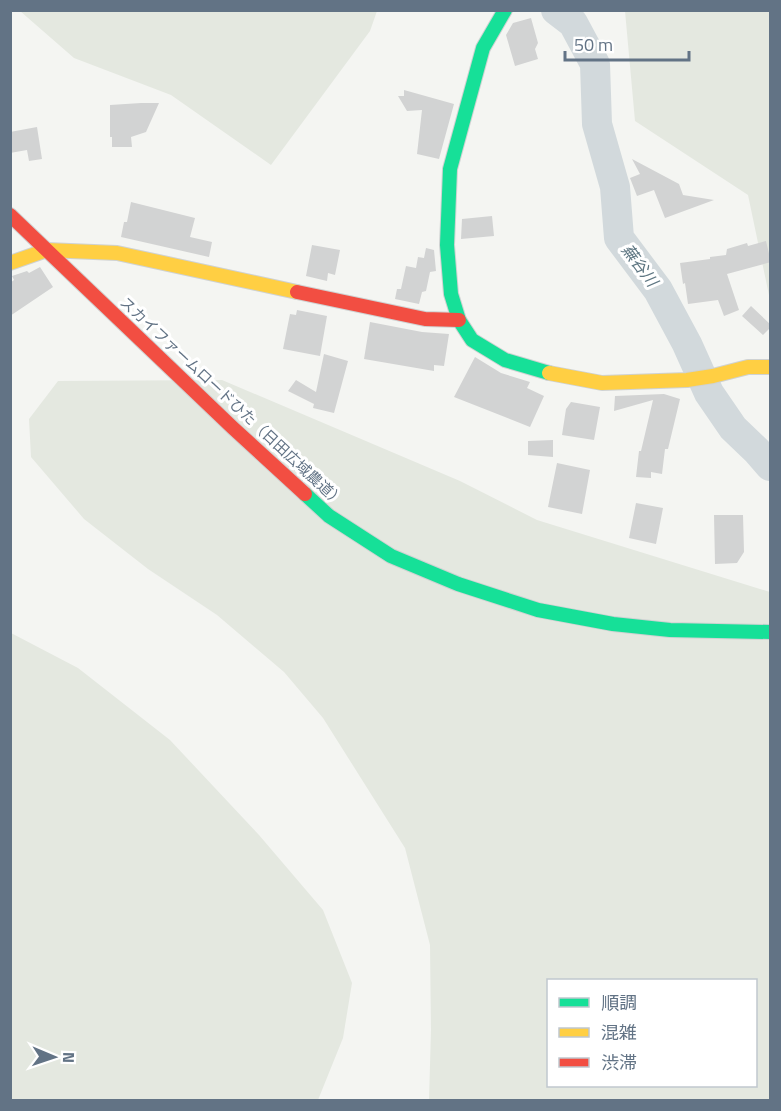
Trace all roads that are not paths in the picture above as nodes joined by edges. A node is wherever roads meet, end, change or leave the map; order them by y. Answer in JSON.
{"nodes":[{"id":1,"x":505,"y":10,"type":"edge"},
{"id":2,"x":10,"y":215,"type":"edge"},
{"id":3,"x":47,"y":250,"type":"junction"},
{"id":4,"x":10,"y":263,"type":"edge"},
{"id":5,"x":459,"y":320,"type":"junction"},
{"id":6,"x":771,"y":367,"type":"edge"},
{"id":7,"x":771,"y":632,"type":"edge"}],
"edges":[{"from":1,"to":5,"type":"street"},
{"from":2,"to":3,"type":"street","name":"スカイファームロードひた（日田広域農道）"},
{"from":3,"to":4,"type":"street"},
{"from":3,"to":5,"type":"street"},
{"from":3,"to":7,"type":"street","name":"スカイファームロードひた（日田広域農道）"},
{"from":5,"to":6,"type":"street"}]}
